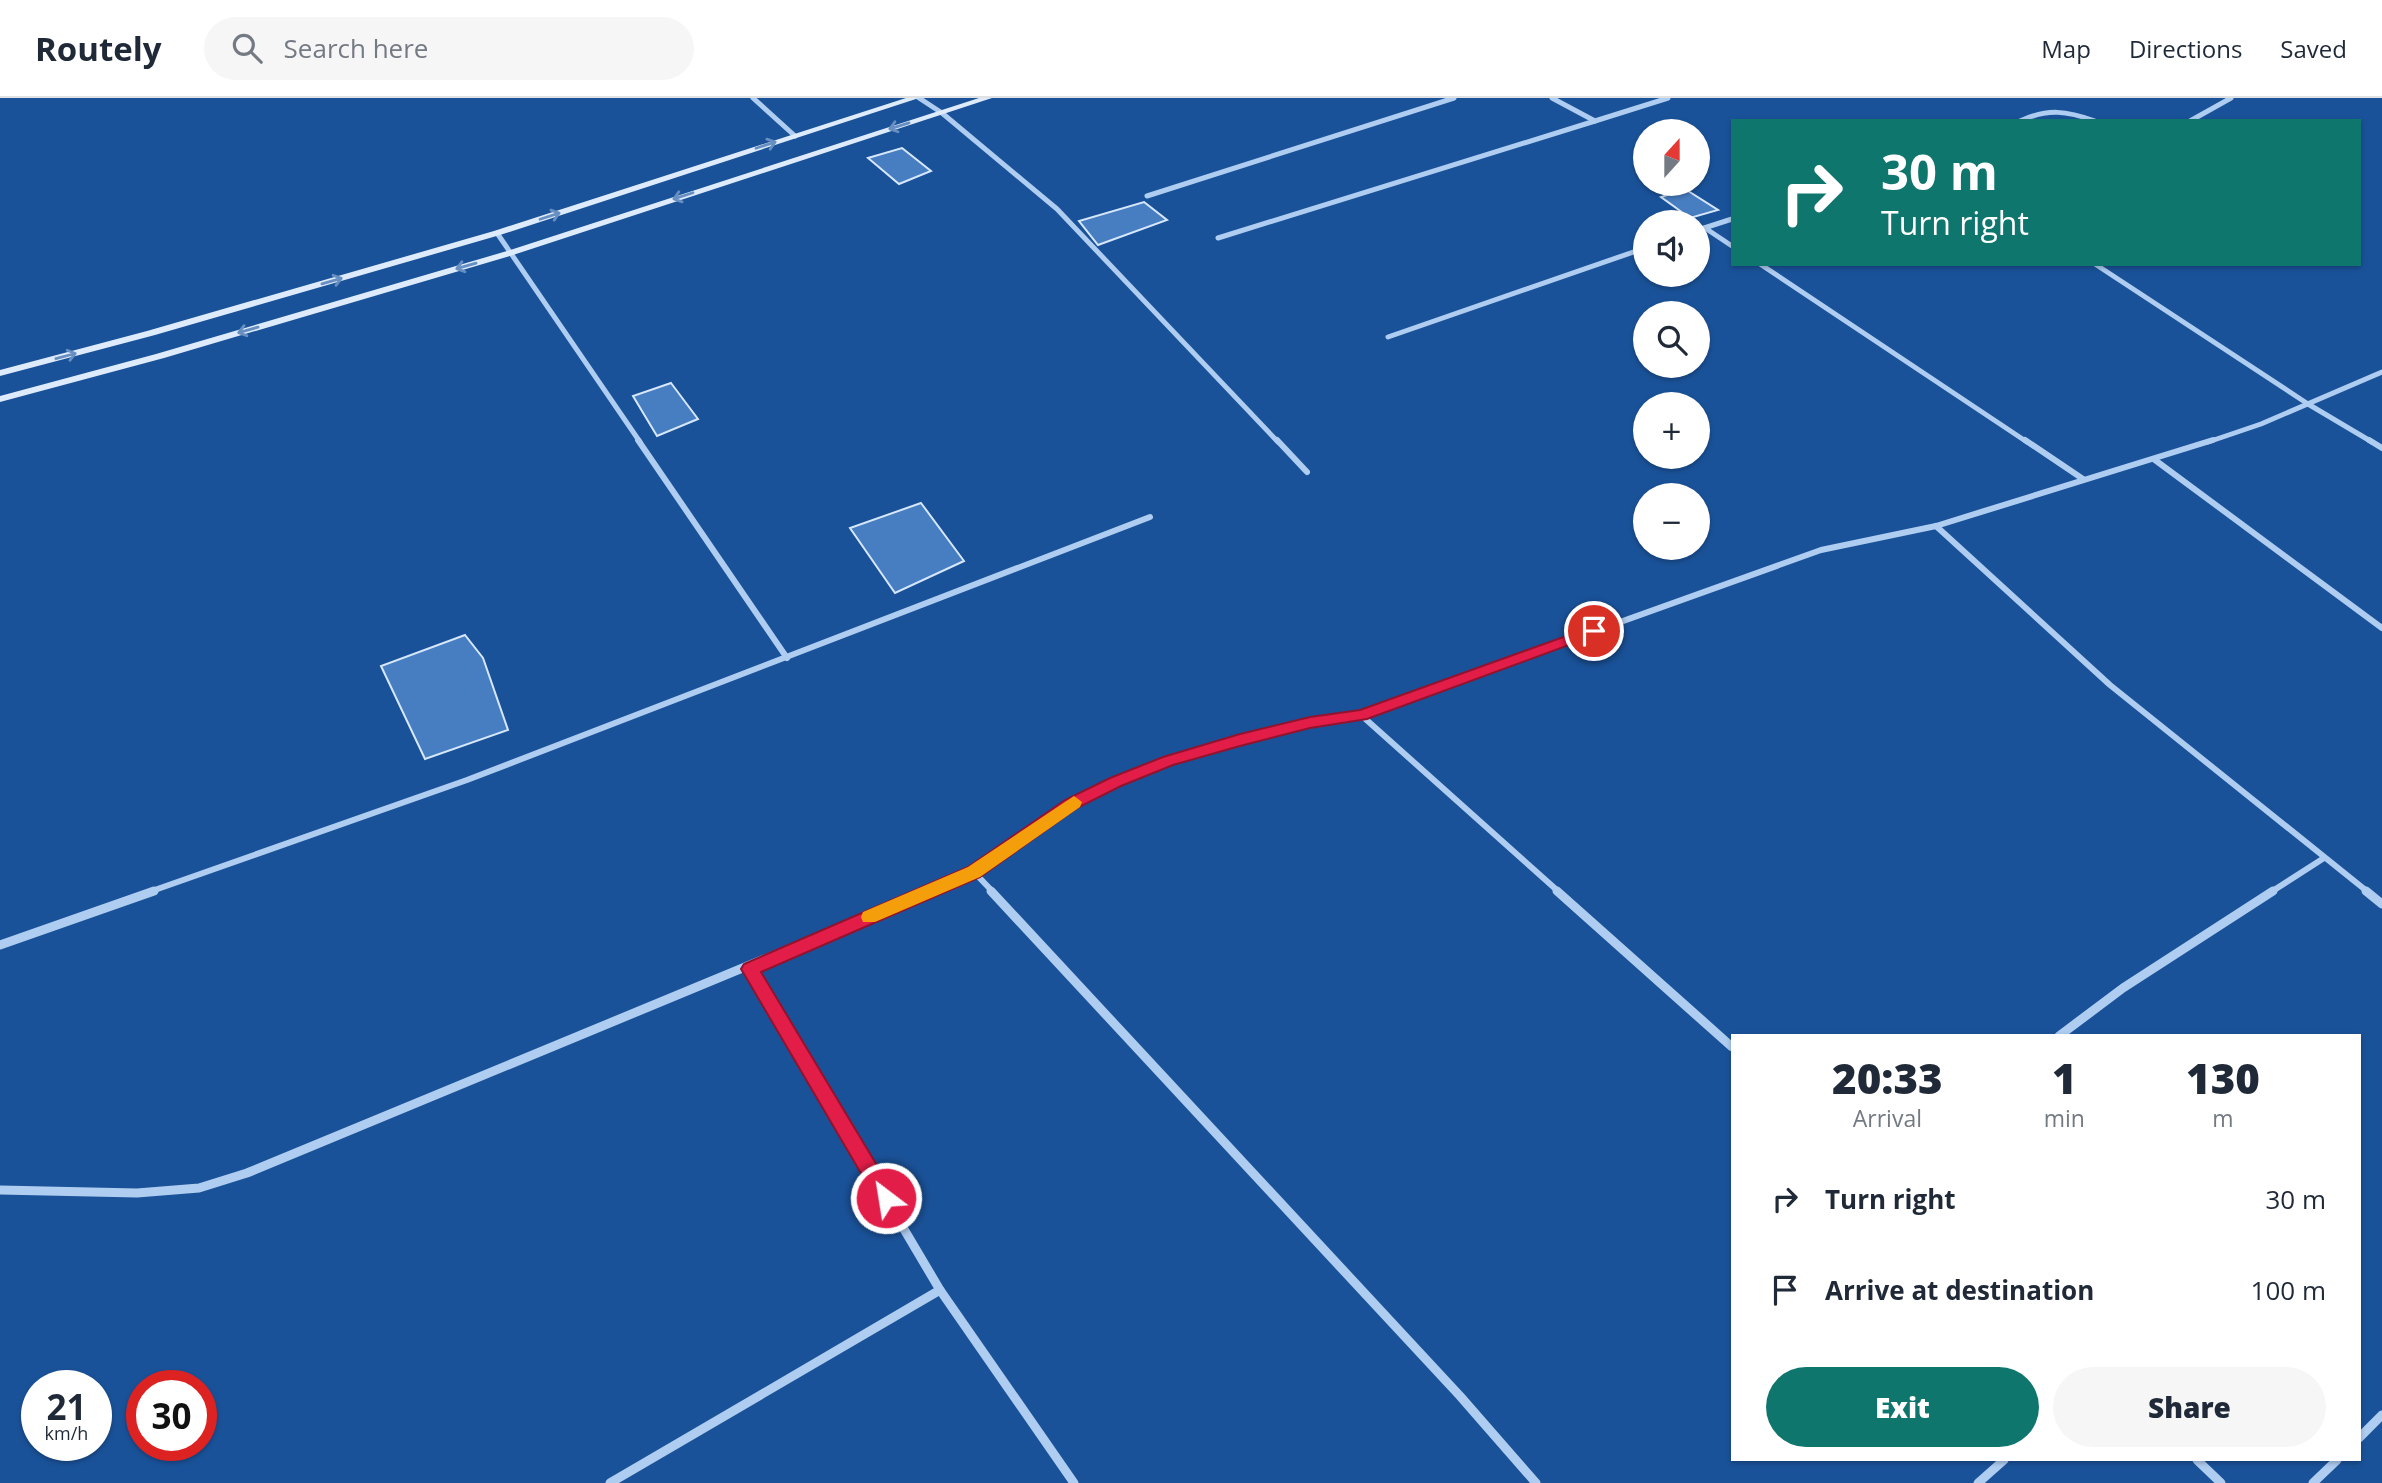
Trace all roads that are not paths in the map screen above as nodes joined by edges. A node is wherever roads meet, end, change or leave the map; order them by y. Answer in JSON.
{"nodes":[{"id":1,"x":753,"y":98,"type":"edge"},
{"id":2,"x":917,"y":98,"type":"edge"},
{"id":3,"x":988,"y":98,"type":"edge"},
{"id":4,"x":1454,"y":98,"type":"edge"},
{"id":5,"x":1552,"y":98,"type":"edge"},
{"id":6,"x":1668,"y":98,"type":"edge"},
{"id":7,"x":2231,"y":98,"type":"edge"},
{"id":8,"x":942,"y":113,"type":"junction"},
{"id":9,"x":2024,"y":119,"type":"edge"},
{"id":10,"x":2090,"y":119,"type":"edge"},
{"id":11,"x":2194,"y":119,"type":"edge"},
{"id":12,"x":1595,"y":121,"type":"junction"},
{"id":13,"x":795,"y":136,"type":"junction"},
{"id":14,"x":1147,"y":196,"type":"dead end"},
{"id":15,"x":1731,"y":219,"type":"edge"},
{"id":16,"x":1710,"y":226,"type":"edge"},
{"id":17,"x":1710,"y":231,"type":"edge"},
{"id":18,"x":497,"y":233,"type":"junction"},
{"id":19,"x":1218,"y":238,"type":"dead end"},
{"id":20,"x":1731,"y":245,"type":"edge"},
{"id":21,"x":1633,"y":252,"type":"edge"},
{"id":22,"x":510,"y":253,"type":"junction"},
{"id":23,"x":1763,"y":266,"type":"edge"},
{"id":24,"x":2098,"y":266,"type":"edge"},
{"id":25,"x":1388,"y":337,"type":"dead end"},
{"id":26,"x":2382,"y":372,"type":"edge"},
{"id":27,"x":0,"y":373,"type":"edge"},
{"id":28,"x":0,"y":399,"type":"edge"},
{"id":29,"x":2308,"y":404,"type":"junction"},
{"id":30,"x":2382,"y":448,"type":"edge"},
{"id":31,"x":2155,"y":460,"type":"junction"},
{"id":32,"x":1307,"y":472,"type":"dead end"},
{"id":33,"x":2083,"y":480,"type":"junction"},
{"id":34,"x":1150,"y":517,"type":"dead end"},
{"id":35,"x":1936,"y":526,"type":"junction"},
{"id":36,"x":2382,"y":628,"type":"edge"},
{"id":37,"x":787,"y":658,"type":"junction"},
{"id":38,"x":1361,"y":715,"type":"junction"},
{"id":39,"x":2324,"y":858,"type":"junction"},
{"id":40,"x":974,"y":872,"type":"junction"},
{"id":41,"x":2382,"y":904,"type":"edge"},
{"id":42,"x":0,"y":946,"type":"edge"},
{"id":43,"x":750,"y":969,"type":"junction"},
{"id":44,"x":2062,"y":1034,"type":"edge"},
{"id":45,"x":1731,"y":1046,"type":"edge"},
{"id":46,"x":0,"y":1190,"type":"edge"},
{"id":47,"x":940,"y":1290,"type":"junction"},
{"id":48,"x":2382,"y":1415,"type":"edge"},
{"id":49,"x":2361,"y":1436,"type":"edge"},
{"id":50,"x":2003,"y":1461,"type":"edge"},
{"id":51,"x":2198,"y":1461,"type":"edge"},
{"id":52,"x":2336,"y":1461,"type":"edge"},
{"id":53,"x":610,"y":1483,"type":"edge"},
{"id":54,"x":1074,"y":1483,"type":"edge"},
{"id":55,"x":1536,"y":1483,"type":"edge"},
{"id":56,"x":1978,"y":1483,"type":"edge"},
{"id":57,"x":2221,"y":1483,"type":"edge"},
{"id":58,"x":2314,"y":1483,"type":"edge"}],
"edges":[{"from":1,"to":13,"type":"street"},
{"from":2,"to":8,"type":"street"},
{"from":2,"to":13,"type":"street"},
{"from":3,"to":8,"type":"street"},
{"from":4,"to":14,"type":"street"},
{"from":5,"to":12,"type":"street"},
{"from":6,"to":12,"type":"street"},
{"from":7,"to":11,"type":"street"},
{"from":8,"to":22,"type":"street","one_way":true},
{"from":8,"to":32,"type":"street"},
{"from":9,"to":10,"type":"street"},
{"from":12,"to":19,"type":"street"},
{"from":18,"to":13,"type":"street","one_way":true},
{"from":15,"to":16,"type":"street"},
{"from":17,"to":20,"type":"street"},
{"from":18,"to":22,"type":"street"},
{"from":27,"to":18,"type":"street","one_way":true},
{"from":21,"to":25,"type":"street"},
{"from":22,"to":28,"type":"street","one_way":true},
{"from":22,"to":37,"type":"street"},
{"from":23,"to":33,"type":"street"},
{"from":24,"to":29,"type":"street"},
{"from":26,"to":29,"type":"street"},
{"from":29,"to":30,"type":"street"},
{"from":29,"to":31,"type":"street"},
{"from":31,"to":33,"type":"street"},
{"from":31,"to":36,"type":"street"},
{"from":33,"to":35,"type":"street"},
{"from":34,"to":37,"type":"street"},
{"from":35,"to":38,"type":"street"},
{"from":35,"to":39,"type":"street"},
{"from":37,"to":42,"type":"street"},
{"from":38,"to":40,"type":"street"},
{"from":38,"to":45,"type":"street"},
{"from":39,"to":41,"type":"street"},
{"from":39,"to":44,"type":"street"},
{"from":40,"to":43,"type":"street"},
{"from":40,"to":55,"type":"street"},
{"from":43,"to":46,"type":"street"},
{"from":43,"to":47,"type":"street"},
{"from":47,"to":53,"type":"street"},
{"from":47,"to":54,"type":"street"},
{"from":48,"to":49,"type":"street"},
{"from":50,"to":56,"type":"street"},
{"from":51,"to":57,"type":"street"},
{"from":52,"to":58,"type":"street"}]}
